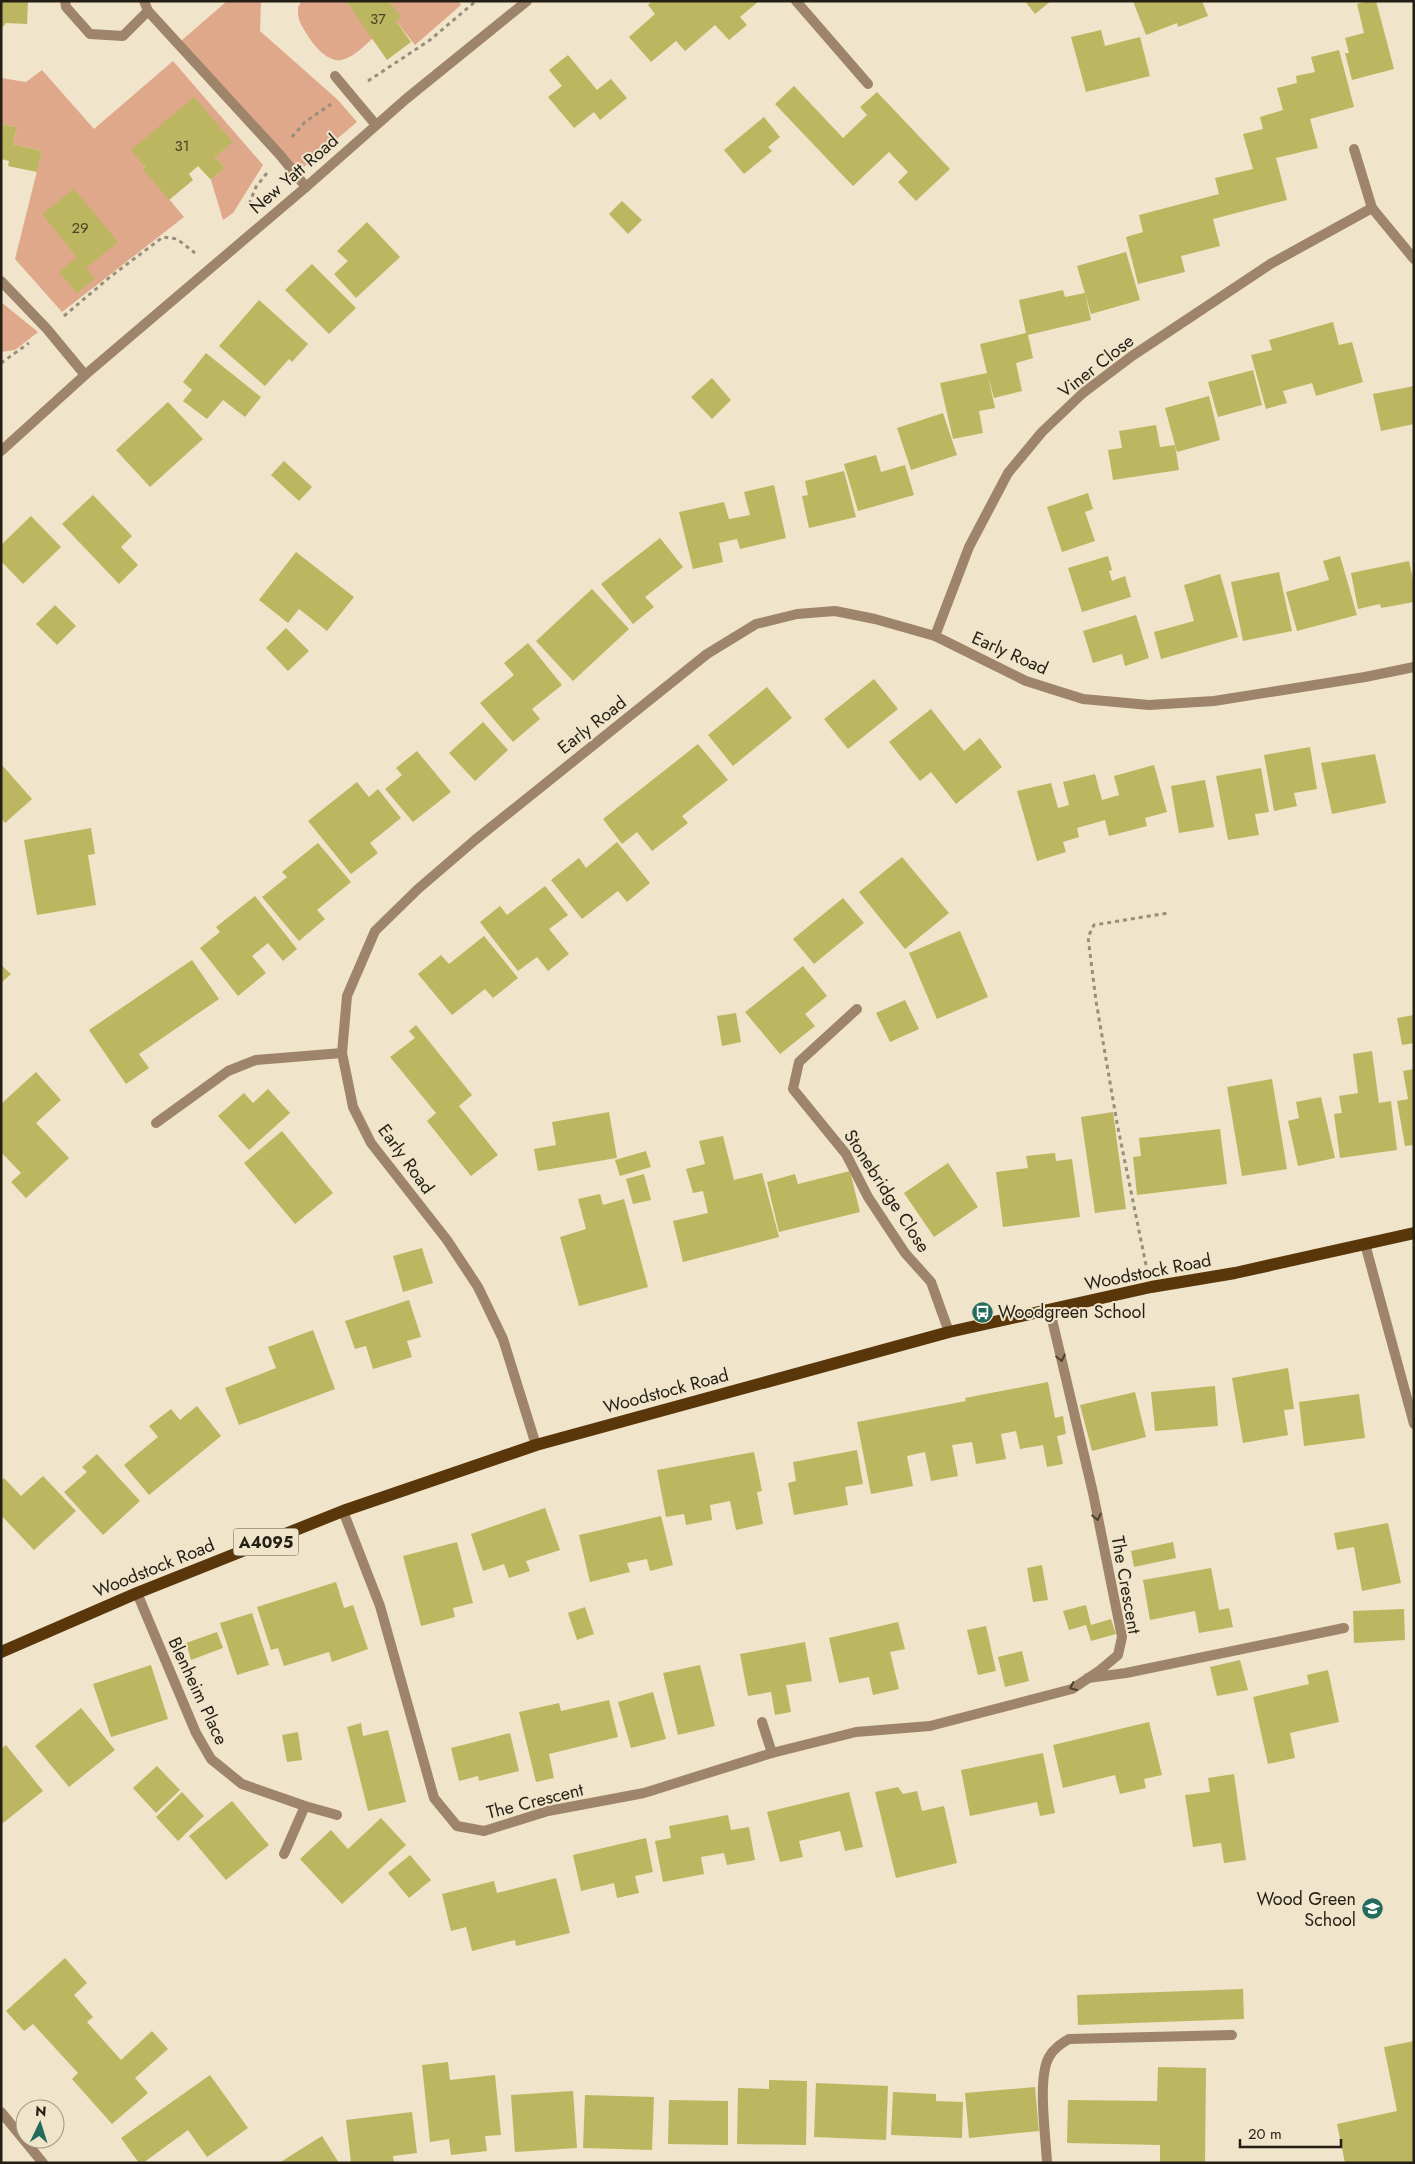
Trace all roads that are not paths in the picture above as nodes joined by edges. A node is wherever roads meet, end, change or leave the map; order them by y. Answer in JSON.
{"nodes":[{"id":1,"x":65,"y":1,"type":"edge"},
{"id":2,"x":144,"y":1,"type":"edge"},
{"id":3,"x":528,"y":1,"type":"edge"},
{"id":4,"x":796,"y":1,"type":"edge"},
{"id":5,"x":148,"y":12,"type":"junction"},
{"id":6,"x":335,"y":76,"type":"dead end"},
{"id":7,"x":868,"y":84,"type":"dead end"},
{"id":8,"x":376,"y":125,"type":"junction"},
{"id":9,"x":1354,"y":149,"type":"dead end"},
{"id":10,"x":306,"y":188,"type":"junction"},
{"id":11,"x":1372,"y":208,"type":"junction"},
{"id":12,"x":1414,"y":259,"type":"edge"},
{"id":13,"x":1,"y":281,"type":"edge"},
{"id":14,"x":85,"y":375,"type":"junction"},
{"id":15,"x":1,"y":451,"type":"edge"},
{"id":16,"x":935,"y":636,"type":"junction"},
{"id":17,"x":1414,"y":667,"type":"edge"},
{"id":18,"x":857,"y":1009,"type":"dead end"},
{"id":19,"x":342,"y":1053,"type":"junction"},
{"id":20,"x":156,"y":1123,"type":"dead end"},
{"id":21,"x":1414,"y":1233,"type":"edge"},
{"id":22,"x":1365,"y":1244,"type":"junction"},
{"id":23,"x":1050,"y":1311,"type":"junction"},
{"id":24,"x":949,"y":1332,"type":"junction"},
{"id":25,"x":1414,"y":1424,"type":"edge"},
{"id":26,"x":536,"y":1446,"type":"junction"},
{"id":27,"x":342,"y":1511,"type":"junction"},
{"id":28,"x":137,"y":1593,"type":"junction"},
{"id":29,"x":1344,"y":1628,"type":"dead end"},
{"id":30,"x":1,"y":1652,"type":"edge"},
{"id":31,"x":1088,"y":1678,"type":"junction"},
{"id":32,"x":762,"y":1722,"type":"dead end"},
{"id":33,"x":772,"y":1753,"type":"junction"},
{"id":34,"x":306,"y":1806,"type":"junction"},
{"id":35,"x":337,"y":1815,"type":"dead end"},
{"id":36,"x":284,"y":1854,"type":"dead end"},
{"id":37,"x":1232,"y":2035,"type":"dead end"},
{"id":38,"x":1,"y":2112,"type":"edge"},
{"id":39,"x":43,"y":2163,"type":"edge"},
{"id":40,"x":1047,"y":2163,"type":"edge"}],
"edges":[{"from":1,"to":5,"type":"street"},
{"from":2,"to":5,"type":"street"},
{"from":3,"to":8,"type":"street","name":"New Yatt Road"},
{"from":4,"to":7,"type":"street"},
{"from":5,"to":10,"type":"street"},
{"from":6,"to":8,"type":"street"},
{"from":8,"to":10,"type":"street","name":"New Yatt Road"},
{"from":9,"to":11,"type":"street"},
{"from":10,"to":14,"type":"street","name":"New Yatt Road"},
{"from":11,"to":12,"type":"street"},
{"from":11,"to":16,"type":"street","name":"Viner Close"},
{"from":13,"to":14,"type":"street"},
{"from":14,"to":15,"type":"street","name":"New Yatt Road"},
{"from":16,"to":17,"type":"street","name":"Early Road"},
{"from":16,"to":19,"type":"street","name":"Early Road"},
{"from":18,"to":24,"type":"street","name":"Stonebridge Close"},
{"from":19,"to":20,"type":"street"},
{"from":19,"to":26,"type":"street","name":"Early Road"},
{"from":21,"to":22,"type":"main road","name":"Woodstock Road","number":"A4095"},
{"from":22,"to":23,"type":"main road","name":"Woodstock Road","number":"A4095"},
{"from":22,"to":25,"type":"street"},
{"from":23,"to":24,"type":"main road","name":"Woodstock Road","number":"A4095"},
{"from":23,"to":31,"type":"street","name":"The Crescent","one_way":true},
{"from":24,"to":26,"type":"main road","name":"Woodstock Road","number":"A4095"},
{"from":26,"to":27,"type":"main road","name":"Woodstock Road","number":"A4095"},
{"from":27,"to":28,"type":"main road","name":"Woodstock Road","number":"A4095"},
{"from":27,"to":33,"type":"street","name":"The Crescent"},
{"from":28,"to":30,"type":"main road","name":"Woodstock Road","number":"A4095"},
{"from":28,"to":34,"type":"street","name":"Blenheim Place"},
{"from":29,"to":31,"type":"street"},
{"from":31,"to":33,"type":"street","name":"The Crescent","one_way":true},
{"from":32,"to":33,"type":"street"},
{"from":34,"to":35,"type":"street","name":"Blenheim Place"},
{"from":34,"to":36,"type":"street"},
{"from":37,"to":40,"type":"street"},
{"from":38,"to":39,"type":"street"}]}
